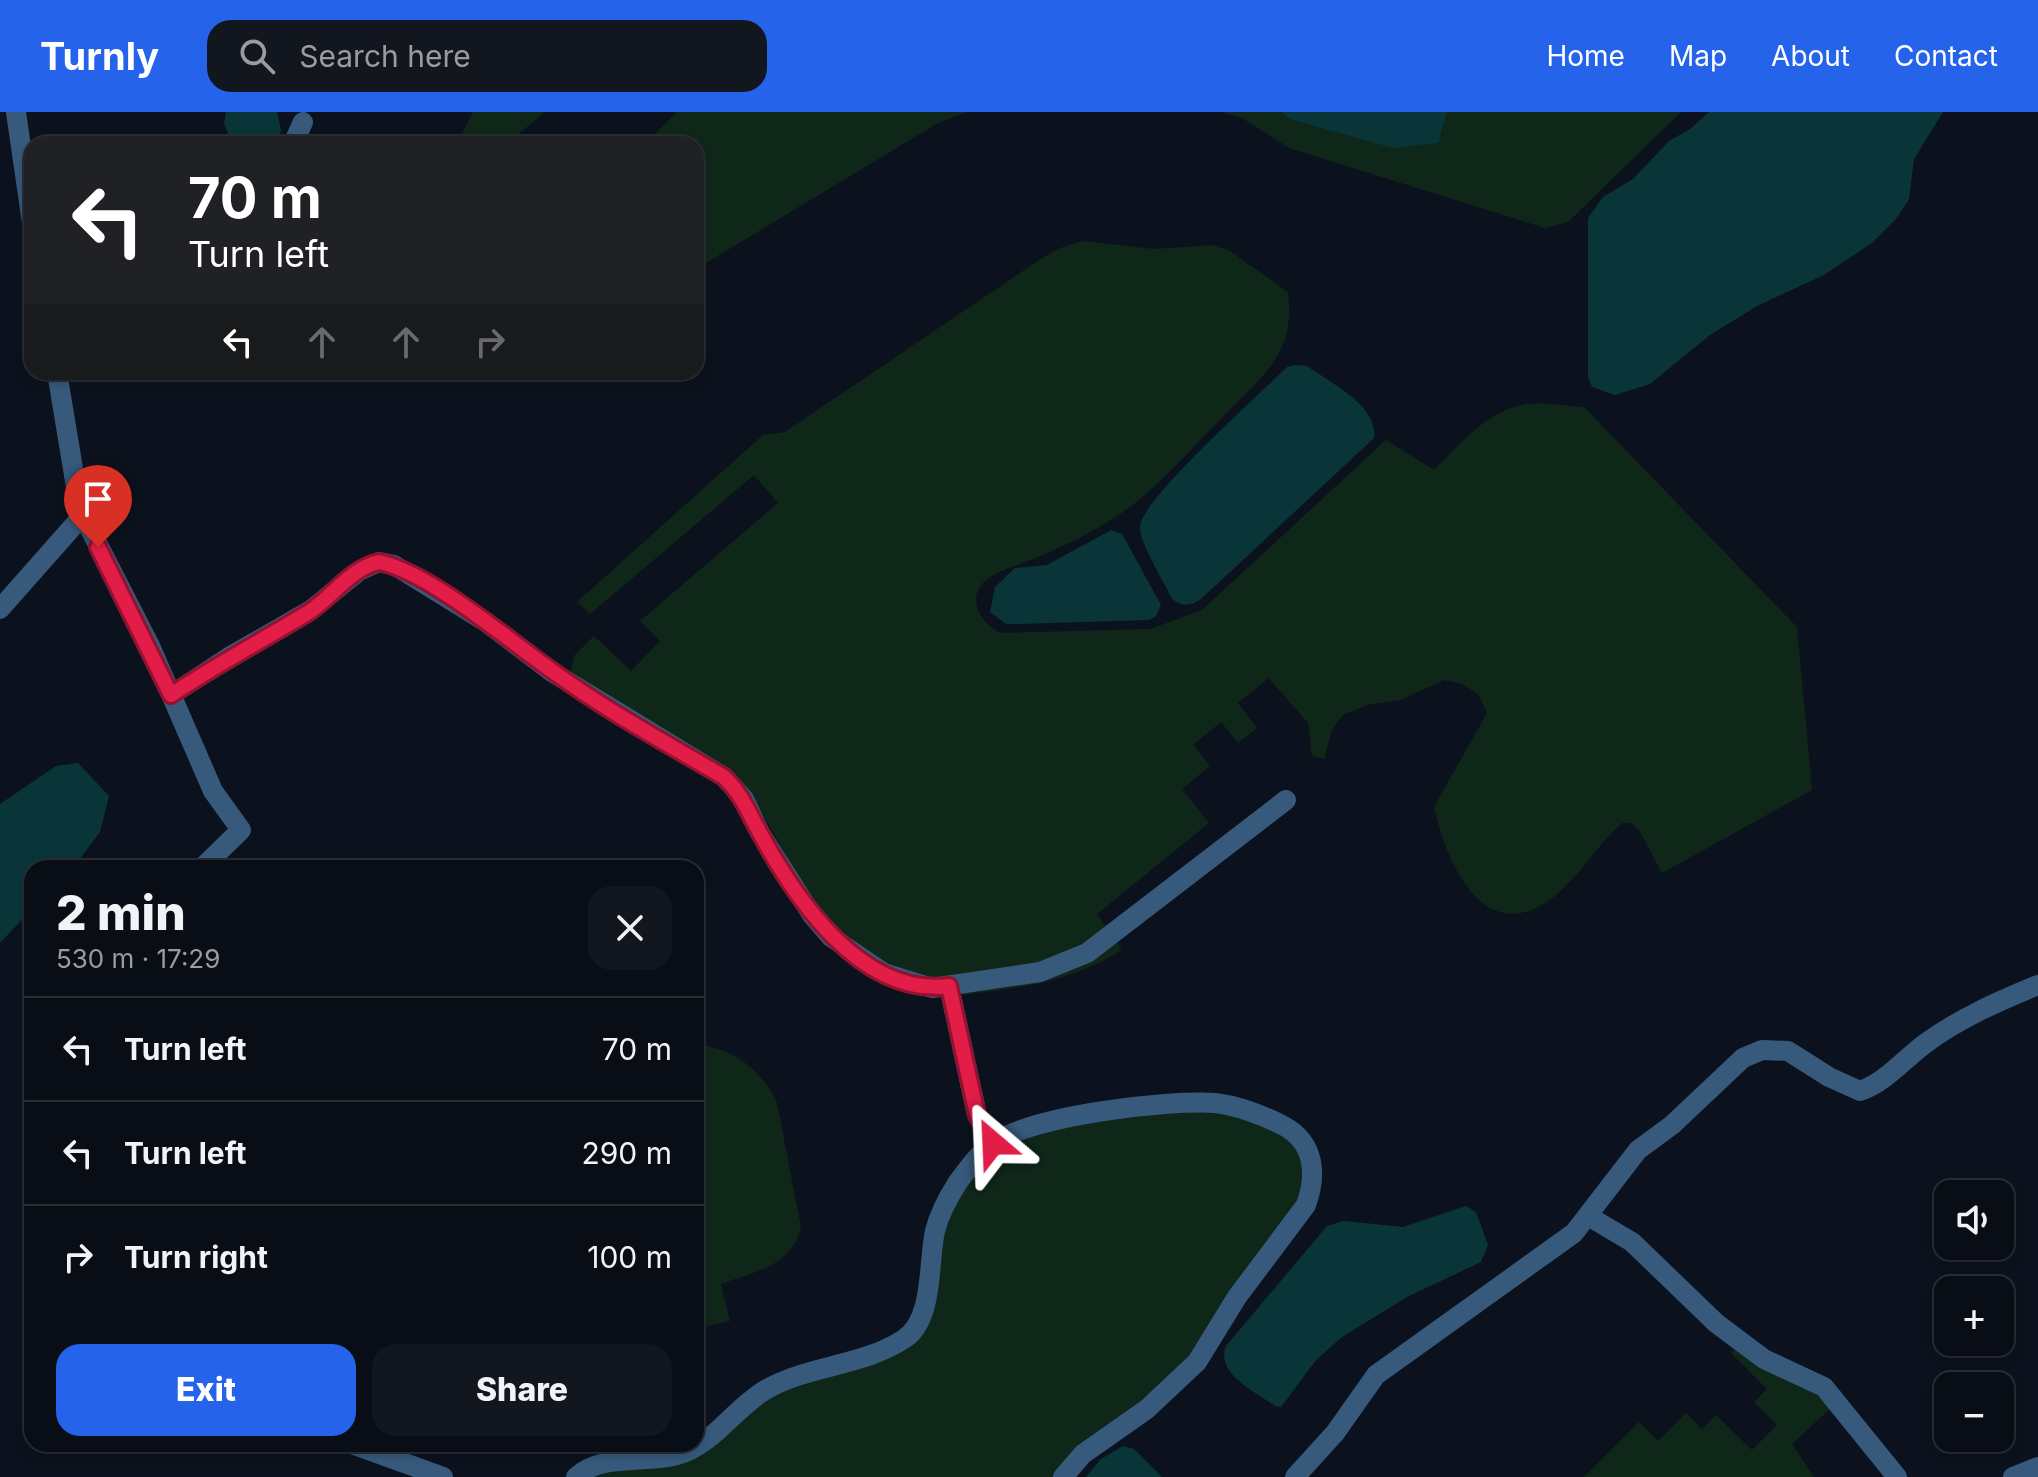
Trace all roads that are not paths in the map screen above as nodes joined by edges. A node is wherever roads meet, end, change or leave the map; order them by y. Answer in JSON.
{"nodes":[{"id":1,"x":16,"y":112,"type":"edge"},
{"id":2,"x":303,"y":122,"type":"dead end"},
{"id":3,"x":297,"y":136,"type":"edge"},
{"id":4,"x":24,"y":166,"type":"edge"},
{"id":5,"x":58,"y":380,"type":"edge"},
{"id":6,"x":84,"y":514,"type":"junction"},
{"id":7,"x":0,"y":609,"type":"edge"},
{"id":8,"x":171,"y":695,"type":"junction"},
{"id":9,"x":1286,"y":800,"type":"dead end"},
{"id":10,"x":210,"y":860,"type":"edge"},
{"id":11,"x":2038,"y":985,"type":"edge"},
{"id":12,"x":949,"y":986,"type":"junction"},
{"id":13,"x":993,"y":1143,"type":"junction"},
{"id":14,"x":1588,"y":1216,"type":"junction"},
{"id":15,"x":704,"y":1439,"type":"edge"},
{"id":16,"x":374,"y":1452,"type":"edge"},
{"id":17,"x":684,"y":1452,"type":"edge"},
{"id":18,"x":2038,"y":1467,"type":"edge"},
{"id":19,"x":443,"y":1477,"type":"edge"},
{"id":20,"x":576,"y":1477,"type":"edge"},
{"id":21,"x":1063,"y":1477,"type":"edge"},
{"id":22,"x":1295,"y":1477,"type":"edge"},
{"id":23,"x":1897,"y":1477,"type":"edge"},
{"id":24,"x":2013,"y":1477,"type":"edge"}],
"edges":[{"from":1,"to":4,"type":"street"},
{"from":2,"to":3,"type":"street"},
{"from":5,"to":6,"type":"street"},
{"from":6,"to":7,"type":"street"},
{"from":6,"to":8,"type":"street"},
{"from":8,"to":10,"type":"street"},
{"from":8,"to":12,"type":"street"},
{"from":9,"to":12,"type":"street"},
{"from":11,"to":14,"type":"street"},
{"from":12,"to":13,"type":"street"},
{"from":13,"to":15,"type":"street"},
{"from":13,"to":21,"type":"street"},
{"from":14,"to":22,"type":"street"},
{"from":14,"to":23,"type":"street"},
{"from":16,"to":19,"type":"street"},
{"from":17,"to":20,"type":"street"},
{"from":18,"to":24,"type":"street"}]}
